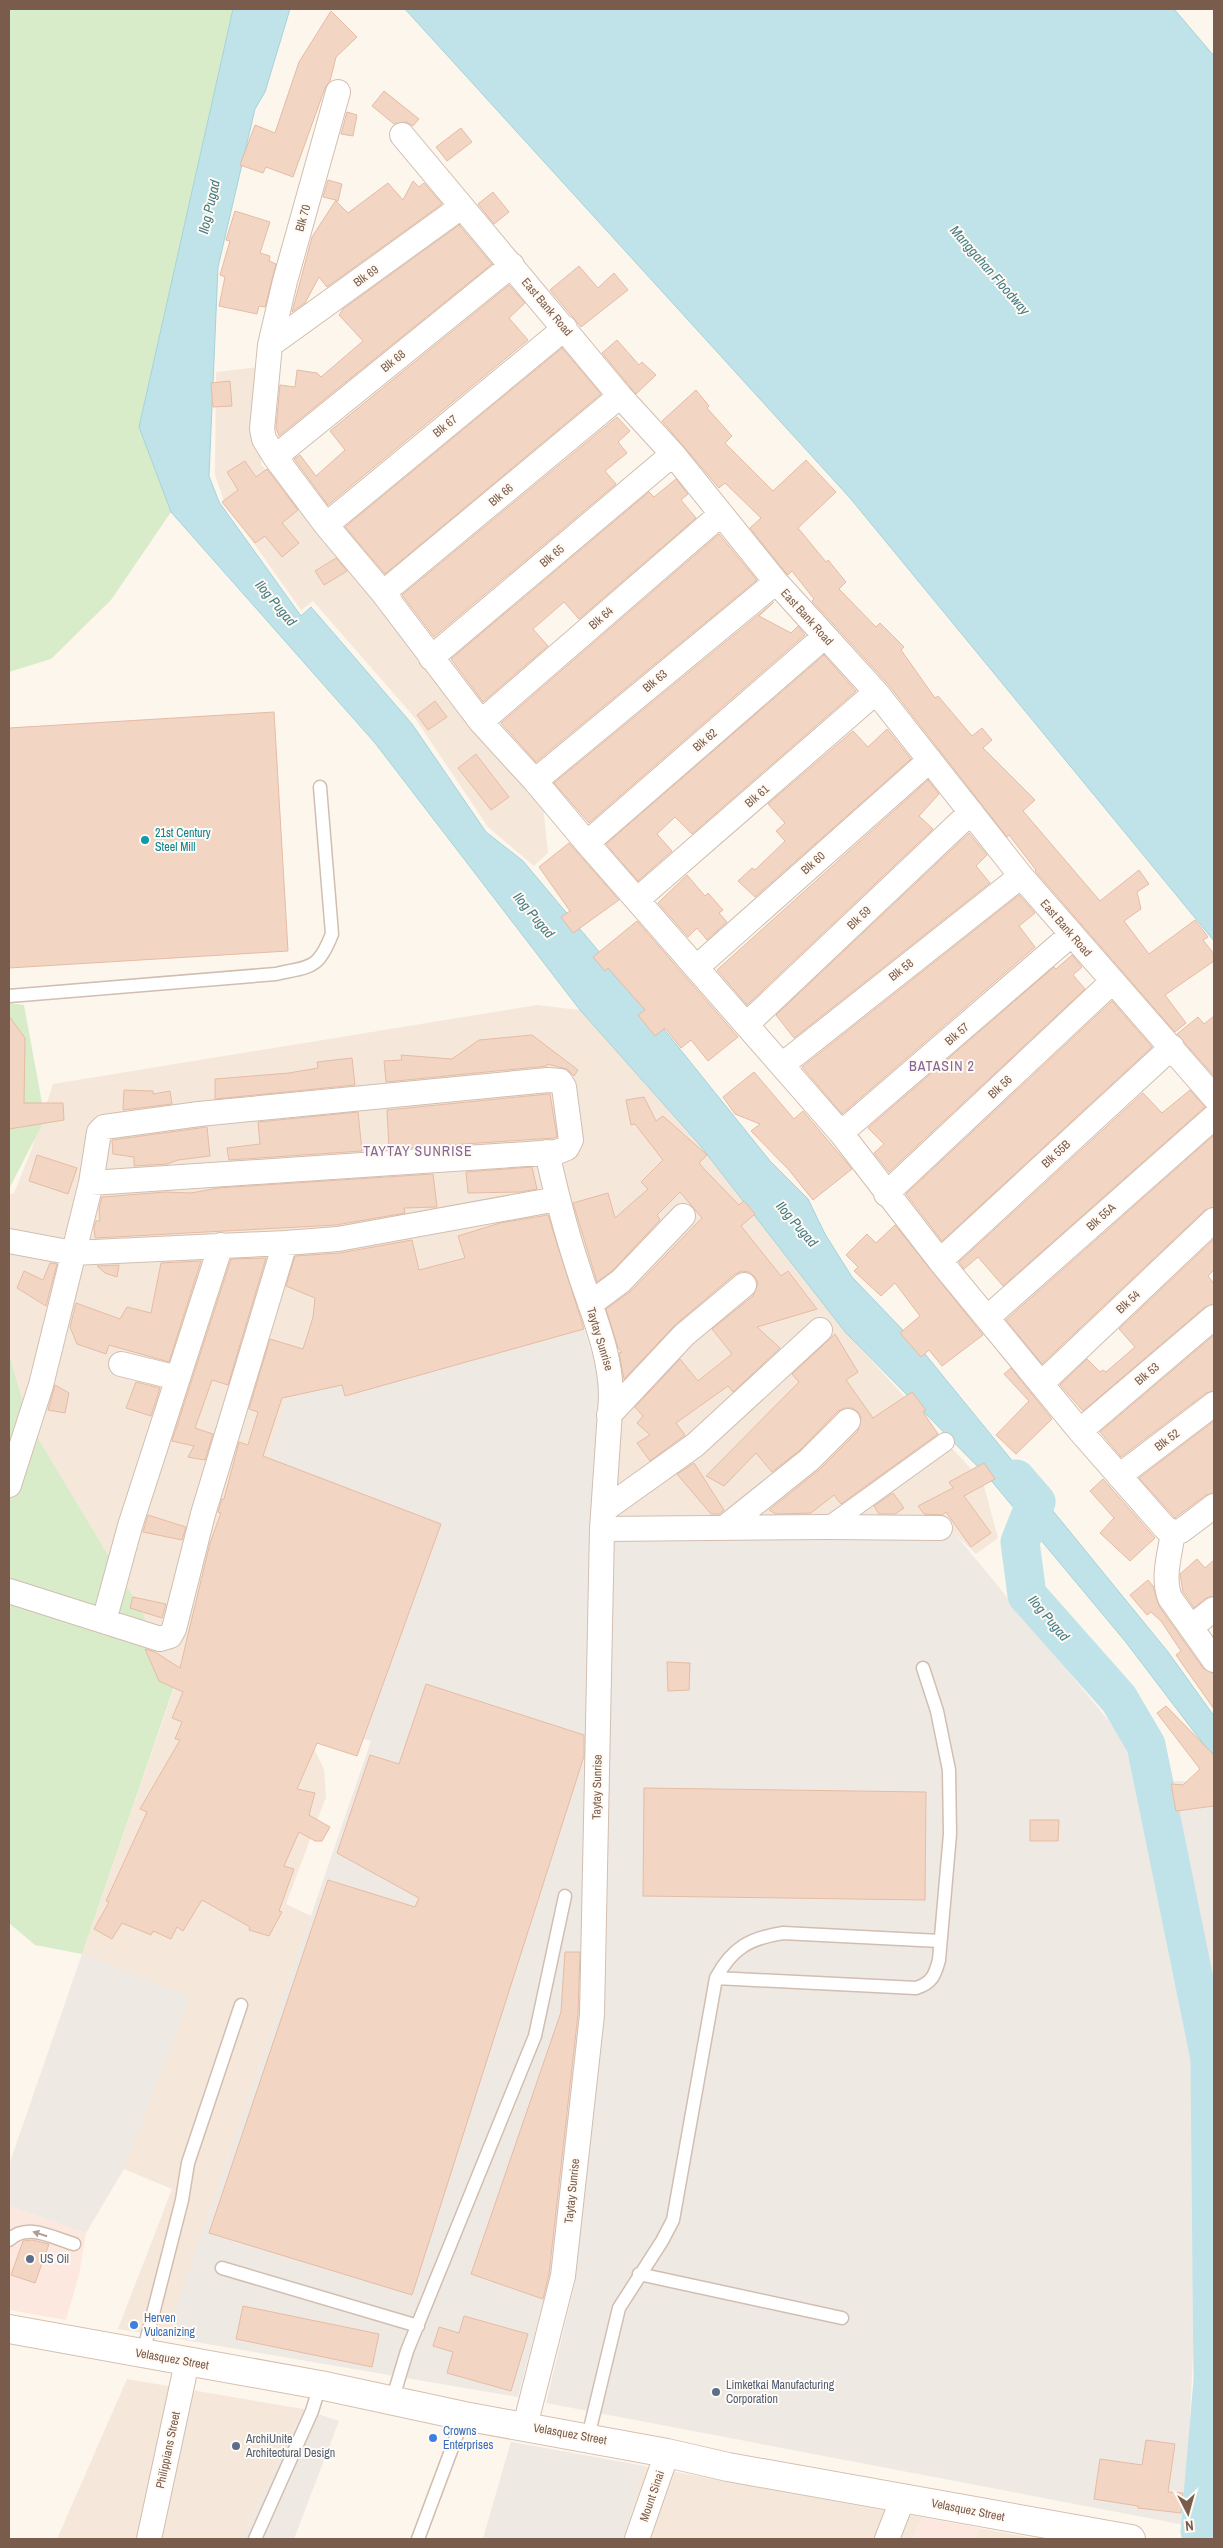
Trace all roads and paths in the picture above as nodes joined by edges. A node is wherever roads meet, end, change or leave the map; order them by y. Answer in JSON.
{"nodes":[{"id":1,"x":338,"y":92,"type":"dead end"},
{"id":2,"x":402,"y":135,"type":"dead end"},
{"id":3,"x":461,"y":207,"type":"junction"},
{"id":4,"x":512,"y":265,"type":"junction"},
{"id":5,"x":565,"y":328,"type":"junction"},
{"id":6,"x":270,"y":345,"type":"junction"},
{"id":7,"x":620,"y":396,"type":"junction"},
{"id":8,"x":673,"y":454,"type":"junction"},
{"id":9,"x":275,"y":458,"type":"junction"},
{"id":10,"x":720,"y":515,"type":"junction"},
{"id":11,"x":326,"y":525,"type":"junction"},
{"id":12,"x":776,"y":582,"type":"junction"},
{"id":13,"x":383,"y":593,"type":"junction"},
{"id":14,"x":824,"y":636,"type":"junction"},
{"id":15,"x":431,"y":658,"type":"junction"},
{"id":16,"x":876,"y":692,"type":"junction"},
{"id":17,"x":481,"y":722,"type":"junction"},
{"id":18,"x":930,"y":760,"type":"junction"},
{"id":19,"x":535,"y":781,"type":"junction"},
{"id":20,"x":320,"y":787,"type":"dead end"},
{"id":21,"x":970,"y":812,"type":"junction"},
{"id":22,"x":587,"y":843,"type":"junction"},
{"id":23,"x":1021,"y":876,"type":"junction"},
{"id":24,"x":638,"y":900,"type":"junction"},
{"id":25,"x":1072,"y":934,"type":"junction"},
{"id":26,"x":697,"y":967,"type":"junction"},
{"id":27,"x":1114,"y":981,"type":"junction"},
{"id":28,"x":9,"y":996,"type":"edge"},
{"id":29,"x":747,"y":1024,"type":"junction"},
{"id":30,"x":1172,"y":1047,"type":"junction"},
{"id":31,"x":782,"y":1065,"type":"junction"},
{"id":32,"x":1214,"y":1097,"type":"edge"},
{"id":33,"x":1214,"y":1117,"type":"edge"},
{"id":34,"x":841,"y":1133,"type":"junction"},
{"id":35,"x":547,"y":1152,"type":"junction"},
{"id":36,"x":91,"y":1183,"type":"junction"},
{"id":37,"x":886,"y":1194,"type":"junction"},
{"id":38,"x":557,"y":1198,"type":"junction"},
{"id":39,"x":684,"y":1216,"type":"dead end"},
{"id":40,"x":1214,"y":1220,"type":"edge"},
{"id":41,"x":9,"y":1241,"type":"edge"},
{"id":42,"x":285,"y":1243,"type":"junction"},
{"id":43,"x":221,"y":1245,"type":"junction"},
{"id":44,"x":73,"y":1253,"type":"junction"},
{"id":45,"x":940,"y":1261,"type":"junction"},
{"id":46,"x":744,"y":1285,"type":"dead end"},
{"id":47,"x":590,"y":1304,"type":"junction"},
{"id":48,"x":1214,"y":1317,"type":"edge"},
{"id":49,"x":988,"y":1318,"type":"junction"},
{"id":50,"x":820,"y":1330,"type":"dead end"},
{"id":51,"x":121,"y":1364,"type":"dead end"},
{"id":52,"x":178,"y":1378,"type":"junction"},
{"id":53,"x":1041,"y":1384,"type":"junction"},
{"id":54,"x":1214,"y":1404,"type":"edge"},
{"id":55,"x":609,"y":1415,"type":"junction"},
{"id":56,"x":848,"y":1421,"type":"dead end"},
{"id":57,"x":1080,"y":1431,"type":"junction"},
{"id":58,"x":945,"y":1442,"type":"dead end"},
{"id":59,"x":1119,"y":1476,"type":"junction"},
{"id":60,"x":9,"y":1485,"type":"edge"},
{"id":61,"x":1214,"y":1506,"type":"edge"},
{"id":62,"x":603,"y":1520,"type":"junction"},
{"id":63,"x":827,"y":1527,"type":"junction"},
{"id":64,"x":724,"y":1528,"type":"junction"},
{"id":65,"x":940,"y":1528,"type":"dead end"},
{"id":66,"x":1173,"y":1532,"type":"junction"},
{"id":67,"x":9,"y":1591,"type":"edge"},
{"id":68,"x":1214,"y":1609,"type":"edge"},
{"id":69,"x":104,"y":1621,"type":"junction"},
{"id":70,"x":1191,"y":1627,"type":"junction"},
{"id":71,"x":1214,"y":1660,"type":"edge"},
{"id":72,"x":923,"y":1668,"type":"dead end"},
{"id":73,"x":565,"y":1896,"type":"dead end"},
{"id":74,"x":940,"y":1941,"type":"junction"},
{"id":75,"x":716,"y":1978,"type":"junction"},
{"id":76,"x":241,"y":2005,"type":"dead end"},
{"id":77,"x":9,"y":2240,"type":"edge"},
{"id":78,"x":74,"y":2244,"type":"dead end"},
{"id":79,"x":222,"y":2268,"type":"dead end"},
{"id":80,"x":639,"y":2274,"type":"junction"},
{"id":81,"x":842,"y":2318,"type":"dead end"},
{"id":82,"x":418,"y":2326,"type":"junction"},
{"id":83,"x":9,"y":2329,"type":"edge"},
{"id":84,"x":143,"y":2353,"type":"junction"},
{"id":85,"x":187,"y":2362,"type":"junction"},
{"id":86,"x":320,"y":2386,"type":"junction"},
{"id":87,"x":392,"y":2401,"type":"junction"},
{"id":88,"x":464,"y":2416,"type":"junction"},
{"id":89,"x":526,"y":2426,"type":"junction"},
{"id":90,"x":588,"y":2437,"type":"junction"},
{"id":91,"x":667,"y":2453,"type":"junction"},
{"id":92,"x":903,"y":2498,"type":"junction"},
{"id":93,"x":1059,"y":2533,"type":"edge"},
{"id":94,"x":149,"y":2539,"type":"edge"},
{"id":95,"x":255,"y":2539,"type":"edge"},
{"id":96,"x":418,"y":2539,"type":"edge"},
{"id":97,"x":637,"y":2539,"type":"edge"},
{"id":98,"x":887,"y":2539,"type":"edge"},
{"id":99,"x":1131,"y":2539,"type":"edge"}],
"edges":[{"from":1,"to":6,"type":"street","name":"Blk 70"},
{"from":2,"to":3,"type":"street","name":"East Bank Road"},
{"from":3,"to":4,"type":"street","name":"East Bank Road"},
{"from":3,"to":6,"type":"street","name":"Blk 69"},
{"from":4,"to":5,"type":"street","name":"East Bank Road"},
{"from":4,"to":9,"type":"street","name":"Blk 68"},
{"from":5,"to":7,"type":"street","name":"East Bank Road"},
{"from":5,"to":11,"type":"street","name":"Blk 67"},
{"from":6,"to":9,"type":"street","name":"Blk 70"},
{"from":7,"to":8,"type":"street","name":"East Bank Road"},
{"from":7,"to":13,"type":"street","name":"Blk 66"},
{"from":8,"to":10,"type":"street","name":"East Bank Road"},
{"from":8,"to":15,"type":"street","name":"Blk 65"},
{"from":9,"to":11,"type":"street","name":"Blk 70"},
{"from":10,"to":12,"type":"street","name":"East Bank Road"},
{"from":10,"to":17,"type":"street","name":"Blk 64"},
{"from":11,"to":13,"type":"street","name":"Blk 70"},
{"from":12,"to":14,"type":"street","name":"East Bank Road"},
{"from":12,"to":19,"type":"street","name":"Blk 63"},
{"from":13,"to":15,"type":"street","name":"Blk 70"},
{"from":14,"to":16,"type":"street","name":"East Bank Road"},
{"from":14,"to":22,"type":"street","name":"Blk 62"},
{"from":15,"to":17,"type":"street","name":"Blk 70"},
{"from":16,"to":18,"type":"street","name":"East Bank Road"},
{"from":16,"to":24,"type":"street","name":"Blk 61"},
{"from":17,"to":19,"type":"street","name":"Blk 70"},
{"from":18,"to":21,"type":"street","name":"East Bank Road"},
{"from":18,"to":26,"type":"street","name":"Blk 60"},
{"from":19,"to":22,"type":"street","name":"Blk 70"},
{"from":20,"to":28,"type":"lane"},
{"from":21,"to":23,"type":"street","name":"East Bank Road"},
{"from":21,"to":29,"type":"street","name":"Blk 59"},
{"from":22,"to":24,"type":"street","name":"Blk 70"},
{"from":23,"to":25,"type":"street","name":"East Bank Road"},
{"from":23,"to":31,"type":"street","name":"Blk 58"},
{"from":24,"to":26,"type":"street","name":"Blk 70"},
{"from":25,"to":27,"type":"street","name":"East Bank Road"},
{"from":25,"to":34,"type":"street","name":"Blk 57"},
{"from":26,"to":29,"type":"street","name":"Blk 70"},
{"from":27,"to":30,"type":"street","name":"East Bank Road"},
{"from":27,"to":37,"type":"street","name":"Blk 56"},
{"from":29,"to":31,"type":"street","name":"Blk 70"},
{"from":30,"to":32,"type":"street","name":"East Bank Road"},
{"from":30,"to":45,"type":"street","name":"Blk 55B"},
{"from":31,"to":34,"type":"street","name":"Blk 70"},
{"from":33,"to":49,"type":"street","name":"Blk 55A"},
{"from":34,"to":37,"type":"street","name":"Blk 70"},
{"from":35,"to":36,"type":"street"},
{"from":35,"to":36,"type":"street"},
{"from":35,"to":38,"type":"street","name":"Taytay Sunrise"},
{"from":36,"to":44,"type":"street"},
{"from":37,"to":45,"type":"street","name":"Blk 70"},
{"from":38,"to":42,"type":"street"},
{"from":38,"to":47,"type":"street","name":"Taytay Sunrise"},
{"from":39,"to":47,"type":"street"},
{"from":40,"to":53,"type":"street","name":"Blk 54"},
{"from":41,"to":44,"type":"street"},
{"from":42,"to":43,"type":"street"},
{"from":42,"to":69,"type":"street"},
{"from":43,"to":44,"type":"street"},
{"from":43,"to":52,"type":"street"},
{"from":44,"to":60,"type":"street"},
{"from":45,"to":49,"type":"street","name":"Blk 70"},
{"from":46,"to":55,"type":"street"},
{"from":47,"to":55,"type":"street","name":"Taytay Sunrise"},
{"from":48,"to":57,"type":"street","name":"Blk 53"},
{"from":49,"to":53,"type":"street","name":"Blk 70"},
{"from":50,"to":62,"type":"street"},
{"from":51,"to":52,"type":"street"},
{"from":52,"to":69,"type":"street"},
{"from":53,"to":57,"type":"street","name":"Blk 70"},
{"from":54,"to":59,"type":"street","name":"Blk 52"},
{"from":55,"to":62,"type":"street","name":"Taytay Sunrise"},
{"from":56,"to":64,"type":"street"},
{"from":57,"to":59,"type":"street","name":"Blk 70"},
{"from":58,"to":63,"type":"street"},
{"from":59,"to":66,"type":"street","name":"Blk 70"},
{"from":61,"to":66,"type":"street"},
{"from":62,"to":64,"type":"street"},
{"from":62,"to":89,"type":"street","name":"Taytay Sunrise"},
{"from":63,"to":64,"type":"street"},
{"from":63,"to":65,"type":"street"},
{"from":66,"to":70,"type":"street"},
{"from":67,"to":69,"type":"street"},
{"from":68,"to":70,"type":"street"},
{"from":70,"to":71,"type":"street"},
{"from":72,"to":74,"type":"lane"},
{"from":73,"to":82,"type":"lane"},
{"from":74,"to":75,"type":"lane"},
{"from":74,"to":75,"type":"lane"},
{"from":75,"to":80,"type":"lane"},
{"from":76,"to":84,"type":"lane"},
{"from":78,"to":77,"type":"lane","one_way":true},
{"from":79,"to":82,"type":"lane"},
{"from":80,"to":81,"type":"lane"},
{"from":80,"to":90,"type":"lane"},
{"from":82,"to":87,"type":"lane"},
{"from":83,"to":84,"type":"main road","name":"Velasquez Street"},
{"from":84,"to":85,"type":"main road","name":"Velasquez Street"},
{"from":85,"to":86,"type":"main road","name":"Velasquez Street"},
{"from":85,"to":94,"type":"street","name":"Philippians Street"},
{"from":86,"to":87,"type":"main road","name":"Velasquez Street"},
{"from":86,"to":95,"type":"lane"},
{"from":87,"to":88,"type":"main road","name":"Velasquez Street"},
{"from":88,"to":89,"type":"main road","name":"Velasquez Street"},
{"from":88,"to":96,"type":"lane"},
{"from":89,"to":90,"type":"main road","name":"Velasquez Street"},
{"from":90,"to":91,"type":"main road","name":"Velasquez Street"},
{"from":91,"to":92,"type":"main road","name":"Velasquez Street"},
{"from":91,"to":97,"type":"street","name":"Mount Sinai"},
{"from":92,"to":93,"type":"main road","name":"Velasquez Street"},
{"from":92,"to":98,"type":"street"},
{"from":93,"to":99,"type":"main road","name":"Velasquez Street"}]}
